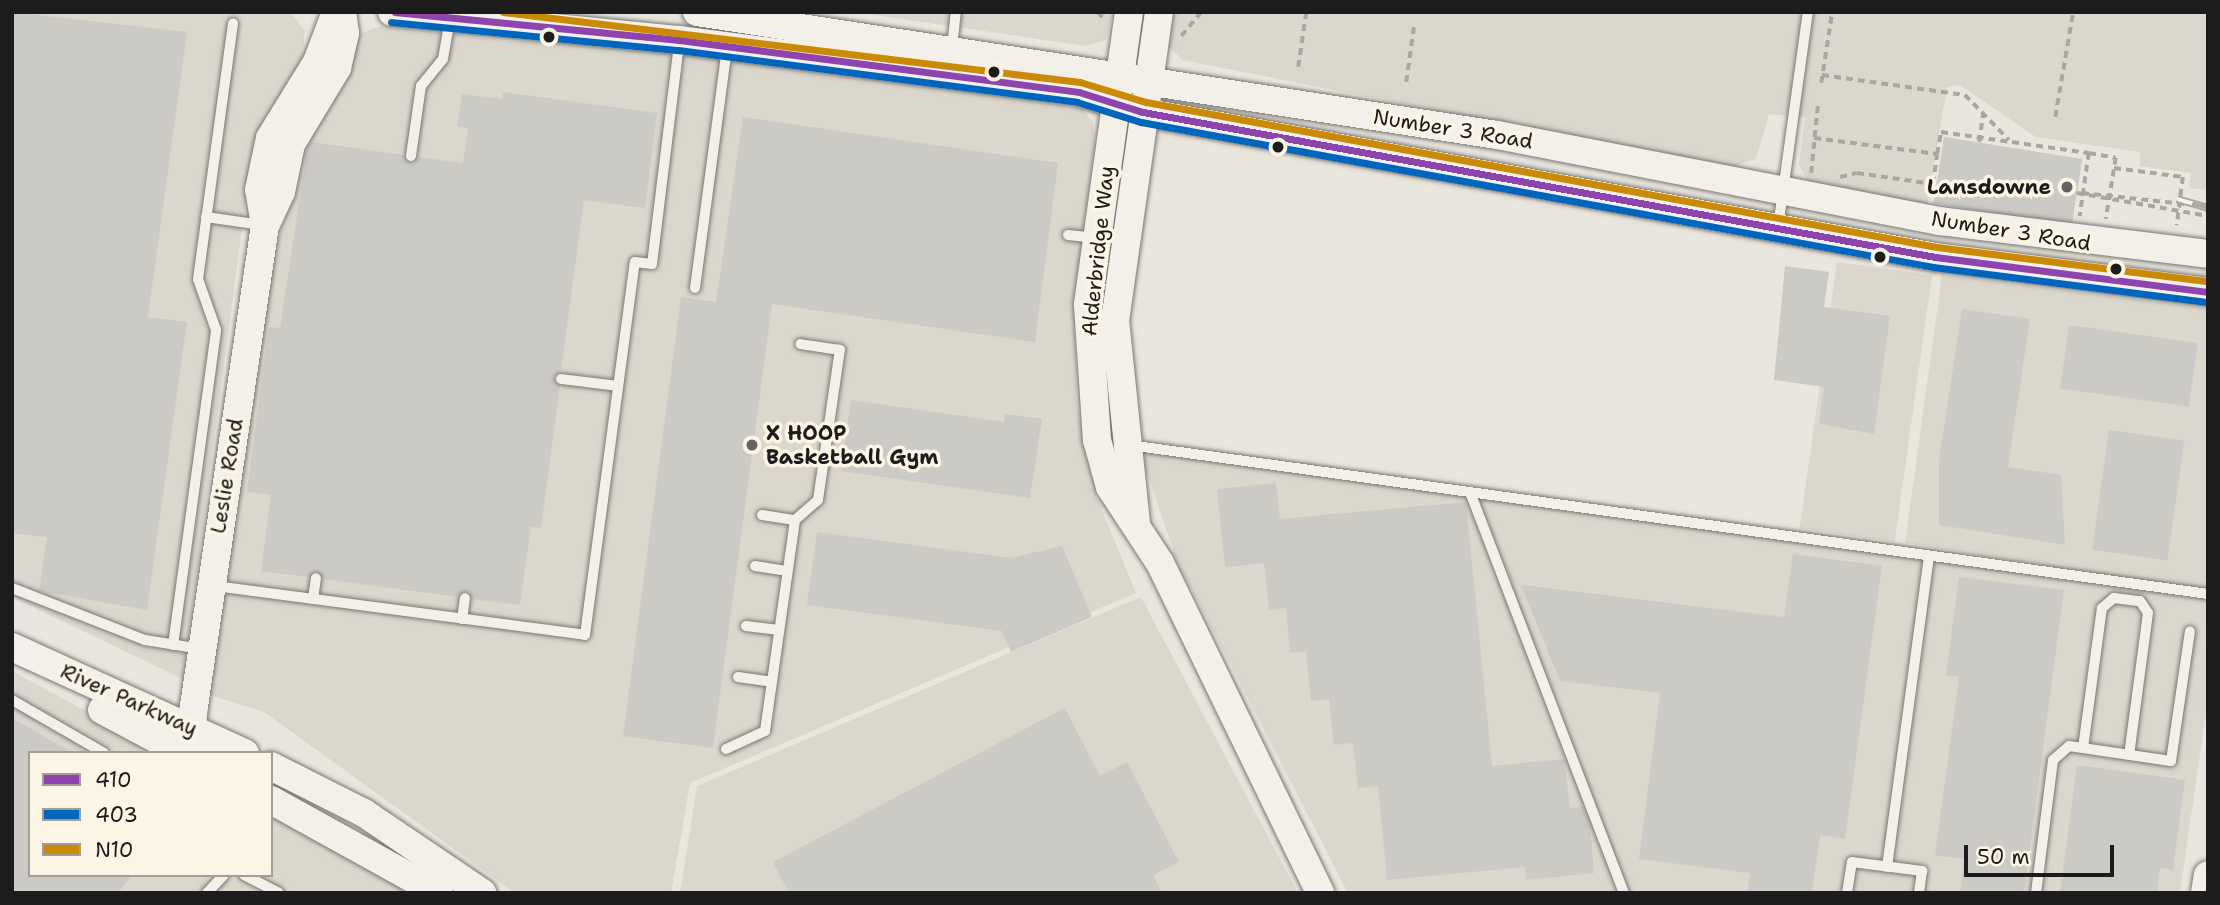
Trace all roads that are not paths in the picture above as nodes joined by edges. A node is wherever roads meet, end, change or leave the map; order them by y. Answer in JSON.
{"nodes":[{"id":1,"x":336,"y":12,"type":"edge"},
{"id":2,"x":342,"y":12,"type":"edge"},
{"id":3,"x":392,"y":12,"type":"edge"},
{"id":4,"x":697,"y":12,"type":"edge"},
{"id":5,"x":956,"y":12,"type":"edge"},
{"id":6,"x":1159,"y":12,"type":"edge"},
{"id":7,"x":1808,"y":12,"type":"edge"},
{"id":8,"x":1117,"y":16,"type":"edge"},
{"id":9,"x":450,"y":19,"type":"junction"},
{"id":10,"x":233,"y":23,"type":"dead end"},
{"id":11,"x":679,"y":40,"type":"junction"},
{"id":12,"x":727,"y":46,"type":"junction"},
{"id":13,"x":951,"y":52,"type":"junction"},
{"id":14,"x":1148,"y":83,"type":"junction"},
{"id":15,"x":1117,"y":90,"type":"junction"},
{"id":16,"x":1143,"y":111,"type":"junction"},
{"id":17,"x":411,"y":156,"type":"dead end"},
{"id":18,"x":1796,"y":187,"type":"junction"},
{"id":19,"x":206,"y":217,"type":"junction"},
{"id":20,"x":265,"y":226,"type":"junction"},
{"id":21,"x":1778,"y":227,"type":"junction"},
{"id":22,"x":2208,"y":254,"type":"edge"},
{"id":23,"x":695,"y":288,"type":"dead end"},
{"id":24,"x":2208,"y":292,"type":"edge"},
{"id":25,"x":800,"y":344,"type":"dead end"},
{"id":26,"x":561,"y":379,"type":"dead end"},
{"id":27,"x":618,"y":386,"type":"junction"},
{"id":28,"x":1097,"y":440,"type":"junction"},
{"id":29,"x":1127,"y":444,"type":"junction"},
{"id":30,"x":1470,"y":492,"type":"junction"},
{"id":31,"x":762,"y":515,"type":"dead end"},
{"id":32,"x":795,"y":520,"type":"junction"},
{"id":33,"x":1136,"y":523,"type":"junction"},
{"id":34,"x":1929,"y":556,"type":"junction"},
{"id":35,"x":755,"y":566,"type":"dead end"},
{"id":36,"x":788,"y":571,"type":"junction"},
{"id":37,"x":316,"y":578,"type":"dead end"},
{"id":38,"x":211,"y":585,"type":"junction"},
{"id":39,"x":12,"y":589,"type":"edge"},
{"id":40,"x":2208,"y":594,"type":"edge"},
{"id":41,"x":465,"y":598,"type":"dead end"},
{"id":42,"x":313,"y":599,"type":"junction"},
{"id":43,"x":462,"y":619,"type":"junction"},
{"id":44,"x":746,"y":626,"type":"dead end"},
{"id":45,"x":779,"y":631,"type":"junction"},
{"id":46,"x":2190,"y":631,"type":"dead end"},
{"id":47,"x":173,"y":645,"type":"junction"},
{"id":48,"x":12,"y":646,"type":"edge"},
{"id":49,"x":201,"y":649,"type":"junction"},
{"id":50,"x":12,"y":659,"type":"edge"},
{"id":51,"x":738,"y":677,"type":"dead end"},
{"id":52,"x":772,"y":682,"type":"junction"},
{"id":53,"x":12,"y":700,"type":"edge"},
{"id":54,"x":187,"y":740,"type":"edge"},
{"id":55,"x":2083,"y":748,"type":"junction"},
{"id":56,"x":726,"y":749,"type":"dead end"},
{"id":57,"x":101,"y":751,"type":"edge"},
{"id":58,"x":206,"y":751,"type":"edge"},
{"id":59,"x":236,"y":751,"type":"edge"},
{"id":60,"x":2129,"y":755,"type":"junction"},
{"id":61,"x":273,"y":767,"type":"edge"},
{"id":62,"x":273,"y":787,"type":"edge"},
{"id":63,"x":273,"y":801,"type":"edge"},
{"id":64,"x":1887,"y":867,"type":"junction"},
{"id":65,"x":2208,"y":875,"type":"edge"},
{"id":66,"x":222,"y":877,"type":"edge"},
{"id":67,"x":248,"y":877,"type":"edge"},
{"id":68,"x":207,"y":893,"type":"edge"},
{"id":69,"x":279,"y":893,"type":"edge"},
{"id":70,"x":439,"y":893,"type":"edge"},
{"id":71,"x":453,"y":893,"type":"edge"},
{"id":72,"x":482,"y":893,"type":"edge"},
{"id":73,"x":1320,"y":893,"type":"edge"},
{"id":74,"x":1624,"y":893,"type":"edge"},
{"id":75,"x":1847,"y":893,"type":"edge"},
{"id":76,"x":1919,"y":893,"type":"edge"},
{"id":77,"x":2036,"y":893,"type":"edge"},
{"id":78,"x":2205,"y":893,"type":"edge"}],
"edges":[{"from":1,"to":20,"type":"main road","name":"Leslie Road"},
{"from":2,"to":20,"type":"main road","name":"Leslie Road"},
{"from":3,"to":9,"type":"main road","name":"Number 3 Road"},
{"from":4,"to":13,"type":"main road","name":"Number 3 Road"},
{"from":5,"to":13,"type":"lane"},
{"from":6,"to":14,"type":"main road","name":"Alderbridge Way"},
{"from":7,"to":18,"type":"lane"},
{"from":8,"to":15,"type":"main road","name":"Alderbridge Way"},
{"from":9,"to":11,"type":"main road","name":"Number 3 Road"},
{"from":9,"to":17,"type":"lane"},
{"from":10,"to":19,"type":"lane"},
{"from":11,"to":12,"type":"main road","name":"Number 3 Road"},
{"from":11,"to":27,"type":"lane"},
{"from":12,"to":15,"type":"main road","name":"Number 3 Road"},
{"from":12,"to":23,"type":"lane"},
{"from":13,"to":15,"type":"main road","name":"Number 3 Road"},
{"from":14,"to":15,"type":"main road","name":"Number 3 Road"},
{"from":14,"to":16,"type":"main road","name":"Alderbridge Way"},
{"from":14,"to":18,"type":"main road","name":"Number 3 Road"},
{"from":15,"to":16,"type":"main road","name":"Number 3 Road"},
{"from":15,"to":28,"type":"main road","name":"Alderbridge Way"},
{"from":16,"to":21,"type":"main road","name":"Number 3 Road"},
{"from":16,"to":29,"type":"main road","name":"Alderbridge Way"},
{"from":18,"to":21,"type":"lane"},
{"from":18,"to":22,"type":"main road","name":"Number 3 Road"},
{"from":19,"to":20,"type":"lane"},
{"from":19,"to":47,"type":"lane"},
{"from":20,"to":38,"type":"main road","name":"Leslie Road"},
{"from":21,"to":24,"type":"main road","name":"Number 3 Road"},
{"from":25,"to":32,"type":"lane"},
{"from":26,"to":27,"type":"lane"},
{"from":27,"to":43,"type":"lane"},
{"from":28,"to":29,"type":"lane"},
{"from":28,"to":33,"type":"main road","name":"Alderbridge Way"},
{"from":29,"to":30,"type":"lane"},
{"from":29,"to":33,"type":"main road","name":"Alderbridge Way"},
{"from":30,"to":34,"type":"lane"},
{"from":30,"to":74,"type":"lane"},
{"from":31,"to":32,"type":"lane"},
{"from":32,"to":36,"type":"lane"},
{"from":33,"to":73,"type":"main road","name":"Alderbridge Way"},
{"from":34,"to":40,"type":"lane"},
{"from":34,"to":64,"type":"lane"},
{"from":35,"to":36,"type":"lane"},
{"from":36,"to":45,"type":"lane"},
{"from":37,"to":42,"type":"lane"},
{"from":38,"to":42,"type":"lane"},
{"from":38,"to":49,"type":"main road","name":"Leslie Road"},
{"from":39,"to":47,"type":"lane"},
{"from":41,"to":43,"type":"lane"},
{"from":42,"to":43,"type":"lane"},
{"from":44,"to":45,"type":"lane"},
{"from":45,"to":52,"type":"lane"},
{"from":46,"to":60,"type":"lane"},
{"from":47,"to":49,"type":"lane"},
{"from":48,"to":54,"type":"main road","name":"River Parkway"},
{"from":49,"to":54,"type":"main road","name":"Leslie Road"},
{"from":50,"to":54,"type":"main road","name":"River Parkway"},
{"from":51,"to":52,"type":"lane"},
{"from":52,"to":56,"type":"lane"},
{"from":53,"to":57,"type":"lane"},
{"from":54,"to":58,"type":"main road"},
{"from":54,"to":59,"type":"main road","name":"River Parkway"},
{"from":55,"to":60,"type":"lane"},
{"from":55,"to":60,"type":"lane"},
{"from":55,"to":77,"type":"lane"},
{"from":61,"to":72,"type":"main road"},
{"from":62,"to":71,"type":"main road"},
{"from":63,"to":70,"type":"main road"},
{"from":64,"to":75,"type":"lane"},
{"from":64,"to":76,"type":"lane"},
{"from":65,"to":78,"type":"main road"},
{"from":66,"to":68,"type":"lane"},
{"from":67,"to":69,"type":"lane"}]}
